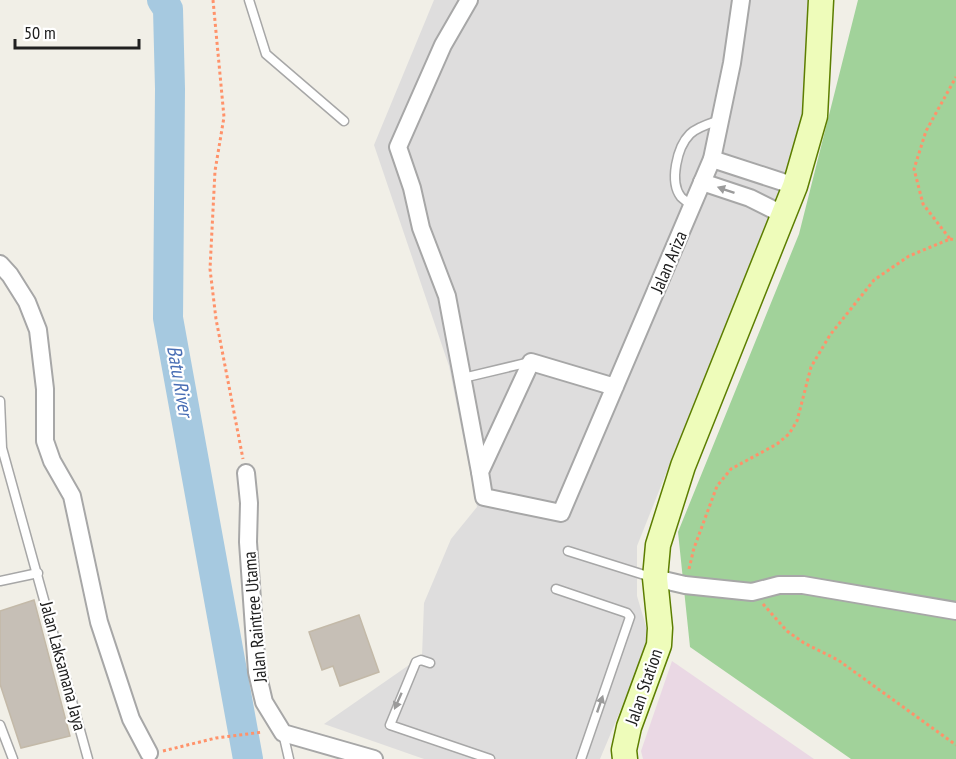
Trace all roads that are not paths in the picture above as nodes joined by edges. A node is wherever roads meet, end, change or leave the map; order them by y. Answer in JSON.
{"nodes":[{"id":1,"x":249,"y":0,"type":"edge"},
{"id":2,"x":469,"y":0,"type":"edge"},
{"id":3,"x":741,"y":0,"type":"edge"},
{"id":4,"x":822,"y":0,"type":"edge"},
{"id":5,"x":720,"y":120,"type":"junction"},
{"id":6,"x":344,"y":121,"type":"dead end"},
{"id":7,"x":712,"y":159,"type":"junction"},
{"id":8,"x":702,"y":182,"type":"junction"},
{"id":9,"x":795,"y":186,"type":"junction"},
{"id":10,"x":693,"y":206,"type":"junction"},
{"id":11,"x":784,"y":215,"type":"junction"},
{"id":12,"x":0,"y":264,"type":"edge"},
{"id":13,"x":531,"y":362,"type":"junction"},
{"id":14,"x":463,"y":378,"type":"junction"},
{"id":15,"x":615,"y":387,"type":"junction"},
{"id":16,"x":0,"y":401,"type":"edge"},
{"id":17,"x":480,"y":472,"type":"junction"},
{"id":18,"x":246,"y":473,"type":"road end"},
{"id":19,"x":568,"y":551,"type":"dead end"},
{"id":20,"x":38,"y":573,"type":"junction"},
{"id":21,"x":654,"y":578,"type":"junction"},
{"id":22,"x":0,"y":581,"type":"edge"},
{"id":23,"x":556,"y":589,"type":"dead end"},
{"id":24,"x":956,"y":610,"type":"edge"},
{"id":25,"x":430,"y":663,"type":"dead end"},
{"id":26,"x":0,"y":725,"type":"edge"},
{"id":27,"x":283,"y":733,"type":"junction"},
{"id":28,"x":149,"y":753,"type":"road end"},
{"id":29,"x":88,"y":757,"type":"edge"},
{"id":30,"x":14,"y":759,"type":"edge"},
{"id":31,"x":76,"y":759,"type":"edge"},
{"id":32,"x":289,"y":759,"type":"edge"},
{"id":33,"x":374,"y":759,"type":"edge"},
{"id":34,"x":490,"y":759,"type":"edge"},
{"id":35,"x":581,"y":759,"type":"edge"},
{"id":36,"x":625,"y":759,"type":"edge"}],
"edges":[{"from":1,"to":6,"type":"lane"},
{"from":2,"to":14,"type":"street"},
{"from":3,"to":5,"type":"street","name":"Jalan Ariza"},
{"from":4,"to":9,"type":"street"},
{"from":5,"to":7,"type":"street","name":"Jalan Ariza"},
{"from":5,"to":10,"type":"lane"},
{"from":7,"to":8,"type":"street","name":"Jalan Ariza"},
{"from":7,"to":9,"type":"street"},
{"from":8,"to":10,"type":"street","name":"Jalan Ariza"},
{"from":11,"to":8,"type":"street","one_way":true},
{"from":9,"to":11,"type":"street","name":"Jalan Station"},
{"from":10,"to":15,"type":"street","name":"Jalan Ariza"},
{"from":11,"to":21,"type":"street","name":"Jalan Station"},
{"from":12,"to":28,"type":"street"},
{"from":13,"to":14,"type":"lane"},
{"from":13,"to":15,"type":"street"},
{"from":13,"to":17,"type":"street"},
{"from":14,"to":17,"type":"street"},
{"from":15,"to":17,"type":"street","name":"Jalan Ariza"},
{"from":16,"to":20,"type":"lane","name":"Jalan Laksamana Jaya"},
{"from":18,"to":27,"type":"street","name":"Jalan Raintree Utama"},
{"from":19,"to":21,"type":"lane"},
{"from":20,"to":22,"type":"lane"},
{"from":20,"to":29,"type":"lane","name":"Jalan Laksamana Jaya"},
{"from":21,"to":24,"type":"street"},
{"from":21,"to":36,"type":"street","name":"Jalan Station"},
{"from":35,"to":23,"type":"lane","one_way":true},
{"from":25,"to":34,"type":"lane","one_way":true},
{"from":26,"to":30,"type":"lane"},
{"from":27,"to":32,"type":"lane"},
{"from":27,"to":33,"type":"street"},
{"from":29,"to":31,"type":"lane"}]}
